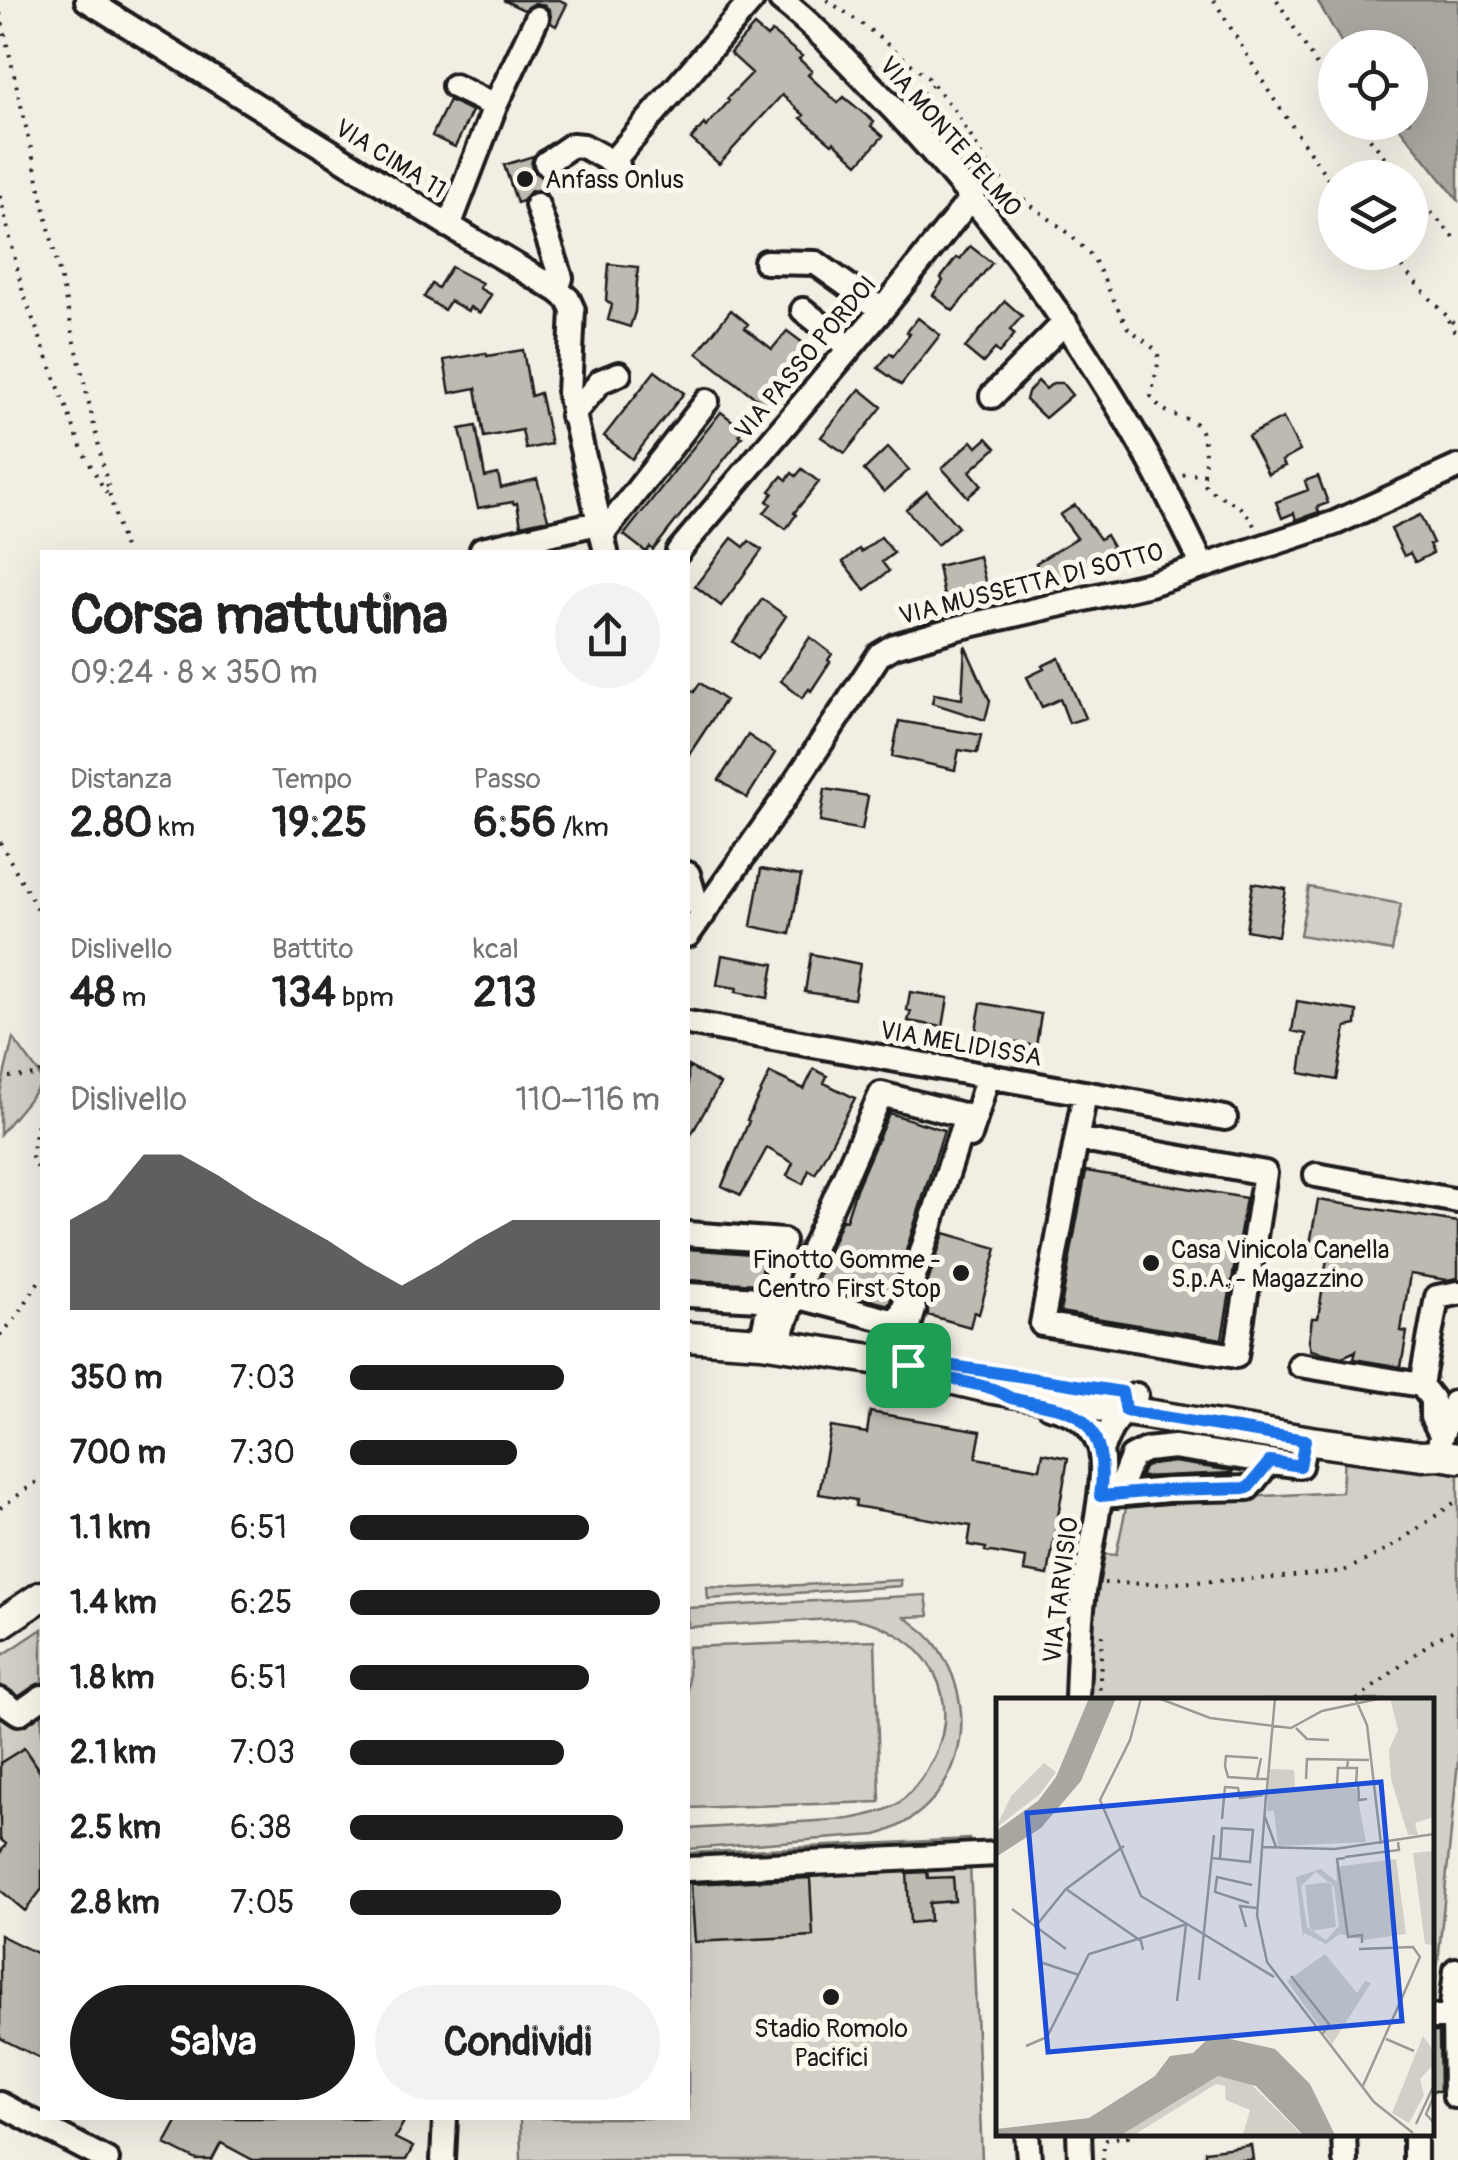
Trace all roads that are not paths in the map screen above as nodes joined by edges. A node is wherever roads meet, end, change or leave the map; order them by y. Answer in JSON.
{"nodes":[{"id":1,"x":87,"y":0,"type":"edge"},
{"id":2,"x":752,"y":0,"type":"edge"},
{"id":3,"x":782,"y":0,"type":"edge"},
{"id":4,"x":537,"y":18,"type":"dead end"},
{"id":5,"x":454,"y":86,"type":"dead end"},
{"id":6,"x":496,"y":106,"type":"junction"},
{"id":7,"x":546,"y":163,"type":"dead end"},
{"id":8,"x":973,"y":196,"type":"junction"},
{"id":9,"x":537,"y":205,"type":"dead end"},
{"id":10,"x":450,"y":226,"type":"junction"},
{"id":11,"x":766,"y":262,"type":"dead end"},
{"id":12,"x":557,"y":290,"type":"junction"},
{"id":13,"x":802,"y":310,"type":"dead end"},
{"id":14,"x":882,"y":310,"type":"junction"},
{"id":15,"x":1065,"y":322,"type":"junction"},
{"id":16,"x":849,"y":347,"type":"junction"},
{"id":17,"x":619,"y":374,"type":"dead end"},
{"id":18,"x":992,"y":396,"type":"dead end"},
{"id":19,"x":707,"y":401,"type":"dead end"},
{"id":20,"x":572,"y":415,"type":"junction"},
{"id":21,"x":1458,"y":467,"type":"edge"},
{"id":22,"x":602,"y":537,"type":"edge"},
{"id":23,"x":482,"y":549,"type":"dead end"},
{"id":24,"x":680,"y":550,"type":"edge"},
{"id":25,"x":1204,"y":566,"type":"junction"},
{"id":26,"x":695,"y":906,"type":"edge"},
{"id":27,"x":690,"y":1022,"type":"edge"},
{"id":28,"x":988,"y":1075,"type":"junction"},
{"id":29,"x":1085,"y":1093,"type":"junction"},
{"id":30,"x":1225,"y":1118,"type":"dead end"},
{"id":31,"x":1077,"y":1140,"type":"junction"},
{"id":32,"x":1316,"y":1175,"type":"dead end"},
{"id":33,"x":1458,"y":1200,"type":"edge"},
{"id":34,"x":690,"y":1234,"type":"edge"},
{"id":35,"x":1458,"y":1293,"type":"edge"},
{"id":36,"x":690,"y":1295,"type":"edge"},
{"id":37,"x":796,"y":1296,"type":"junction"},
{"id":38,"x":768,"y":1307,"type":"junction"},
{"id":39,"x":899,"y":1323,"type":"junction"},
{"id":40,"x":690,"y":1337,"type":"edge"},
{"id":41,"x":771,"y":1344,"type":"junction"},
{"id":42,"x":897,"y":1363,"type":"junction"},
{"id":43,"x":1300,"y":1365,"type":"dead end"},
{"id":44,"x":1421,"y":1385,"type":"junction"},
{"id":45,"x":993,"y":1389,"type":"junction"},
{"id":46,"x":1458,"y":1402,"type":"edge"},
{"id":47,"x":1127,"y":1403,"type":"junction"},
{"id":48,"x":1193,"y":1422,"type":"junction"},
{"id":49,"x":1305,"y":1440,"type":"junction"},
{"id":50,"x":1125,"y":1444,"type":"junction"},
{"id":51,"x":1445,"y":1449,"type":"edge"},
{"id":52,"x":1101,"y":1450,"type":"junction"},
{"id":53,"x":1270,"y":1461,"type":"junction"},
{"id":54,"x":1106,"y":1492,"type":"junction"},
{"id":55,"x":40,"y":1597,"type":"edge"},
{"id":56,"x":0,"y":1624,"type":"edge"},
{"id":57,"x":1077,"y":1698,"type":"edge"},
{"id":58,"x":40,"y":1699,"type":"edge"},
{"id":59,"x":0,"y":1700,"type":"edge"},
{"id":60,"x":996,"y":1854,"type":"edge"},
{"id":61,"x":690,"y":1869,"type":"edge"},
{"id":62,"x":1456,"y":1970,"type":"edge"},
{"id":63,"x":1450,"y":2015,"type":"edge"},
{"id":64,"x":1456,"y":2096,"type":"edge"},
{"id":65,"x":0,"y":2104,"type":"edge"},
{"id":66,"x":445,"y":2120,"type":"edge"},
{"id":67,"x":1027,"y":2135,"type":"edge"},
{"id":68,"x":1079,"y":2135,"type":"edge"},
{"id":69,"x":1344,"y":2135,"type":"edge"},
{"id":70,"x":1416,"y":2135,"type":"edge"},
{"id":71,"x":107,"y":2160,"type":"edge"},
{"id":72,"x":443,"y":2160,"type":"edge"},
{"id":73,"x":1029,"y":2160,"type":"edge"},
{"id":74,"x":1080,"y":2160,"type":"edge"},
{"id":75,"x":1345,"y":2160,"type":"edge"},
{"id":76,"x":1415,"y":2160,"type":"edge"}],
"edges":[{"from":1,"to":10,"type":"street","name":"VIA CIMA 11"},
{"from":2,"to":7,"type":"street"},
{"from":3,"to":8,"type":"street","name":"VIA MONTE PELMO"},
{"from":4,"to":6,"type":"street"},
{"from":5,"to":6,"type":"street"},
{"from":6,"to":10,"type":"street"},
{"from":8,"to":14,"type":"street","name":"VIA PASSO PORDOI"},
{"from":8,"to":15,"type":"street","name":"VIA MONTE PELMO"},
{"from":9,"to":12,"type":"street"},
{"from":10,"to":12,"type":"street","name":"VIA CIMA 11"},
{"from":11,"to":14,"type":"street"},
{"from":12,"to":20,"type":"street"},
{"from":13,"to":16,"type":"street"},
{"from":14,"to":16,"type":"street","name":"VIA PASSO PORDOI"},
{"from":15,"to":18,"type":"street"},
{"from":15,"to":25,"type":"street","name":"VIA MONTE PELMO"},
{"from":16,"to":24,"type":"street","name":"VIA PASSO PORDOI"},
{"from":17,"to":20,"type":"street"},
{"from":19,"to":22,"type":"street"},
{"from":20,"to":22,"type":"street"},
{"from":21,"to":25,"type":"street","name":"VIA MUSSETTA DI SOTTO"},
{"from":22,"to":23,"type":"street"},
{"from":25,"to":26,"type":"street","name":"VIA MUSSETTA DI SOTTO"},
{"from":27,"to":28,"type":"street","name":"VIA MELIDISSA"},
{"from":28,"to":29,"type":"street","name":"VIA MELIDISSA"},
{"from":28,"to":42,"type":"street"},
{"from":29,"to":30,"type":"street","name":"VIA MELIDISSA"},
{"from":29,"to":31,"type":"street"},
{"from":31,"to":31,"type":"street"},
{"from":32,"to":33,"type":"street"},
{"from":34,"to":38,"type":"street"},
{"from":35,"to":44,"type":"street"},
{"from":36,"to":38,"type":"street"},
{"from":37,"to":39,"type":"street"},
{"from":37,"to":39,"type":"street"},
{"from":37,"to":41,"type":"street"},
{"from":38,"to":41,"type":"street"},
{"from":39,"to":42,"type":"street"},
{"from":40,"to":41,"type":"main road"},
{"from":41,"to":42,"type":"main road"},
{"from":42,"to":45,"type":"main road"},
{"from":42,"to":47,"type":"main road"},
{"from":43,"to":44,"type":"street"},
{"from":44,"to":51,"type":"street"},
{"from":45,"to":47,"type":"main road"},
{"from":45,"to":52,"type":"street"},
{"from":46,"to":51,"type":"street"},
{"from":47,"to":48,"type":"main road"},
{"from":47,"to":50,"type":"street"},
{"from":47,"to":51,"type":"main road"},
{"from":47,"to":52,"type":"street","name":"VIA TARVISIO"},
{"from":48,"to":49,"type":"main road"},
{"from":48,"to":50,"type":"street"},
{"from":49,"to":51,"type":"main road"},
{"from":49,"to":53,"type":"street"},
{"from":50,"to":54,"type":"street","name":"VIA TARVISIO"},
{"from":52,"to":54,"type":"street","name":"VIA TARVISIO"},
{"from":53,"to":54,"type":"street"},
{"from":53,"to":54,"type":"street"},
{"from":54,"to":57,"type":"street","name":"VIA TARVISIO"},
{"from":55,"to":56,"type":"main road"},
{"from":58,"to":59,"type":"street"},
{"from":60,"to":61,"type":"street"},
{"from":62,"to":63,"type":"street"},
{"from":63,"to":64,"type":"street"},
{"from":65,"to":71,"type":"street"},
{"from":66,"to":72,"type":"street"},
{"from":67,"to":73,"type":"street"},
{"from":68,"to":74,"type":"street"},
{"from":69,"to":75,"type":"street"},
{"from":70,"to":76,"type":"street"}]}
